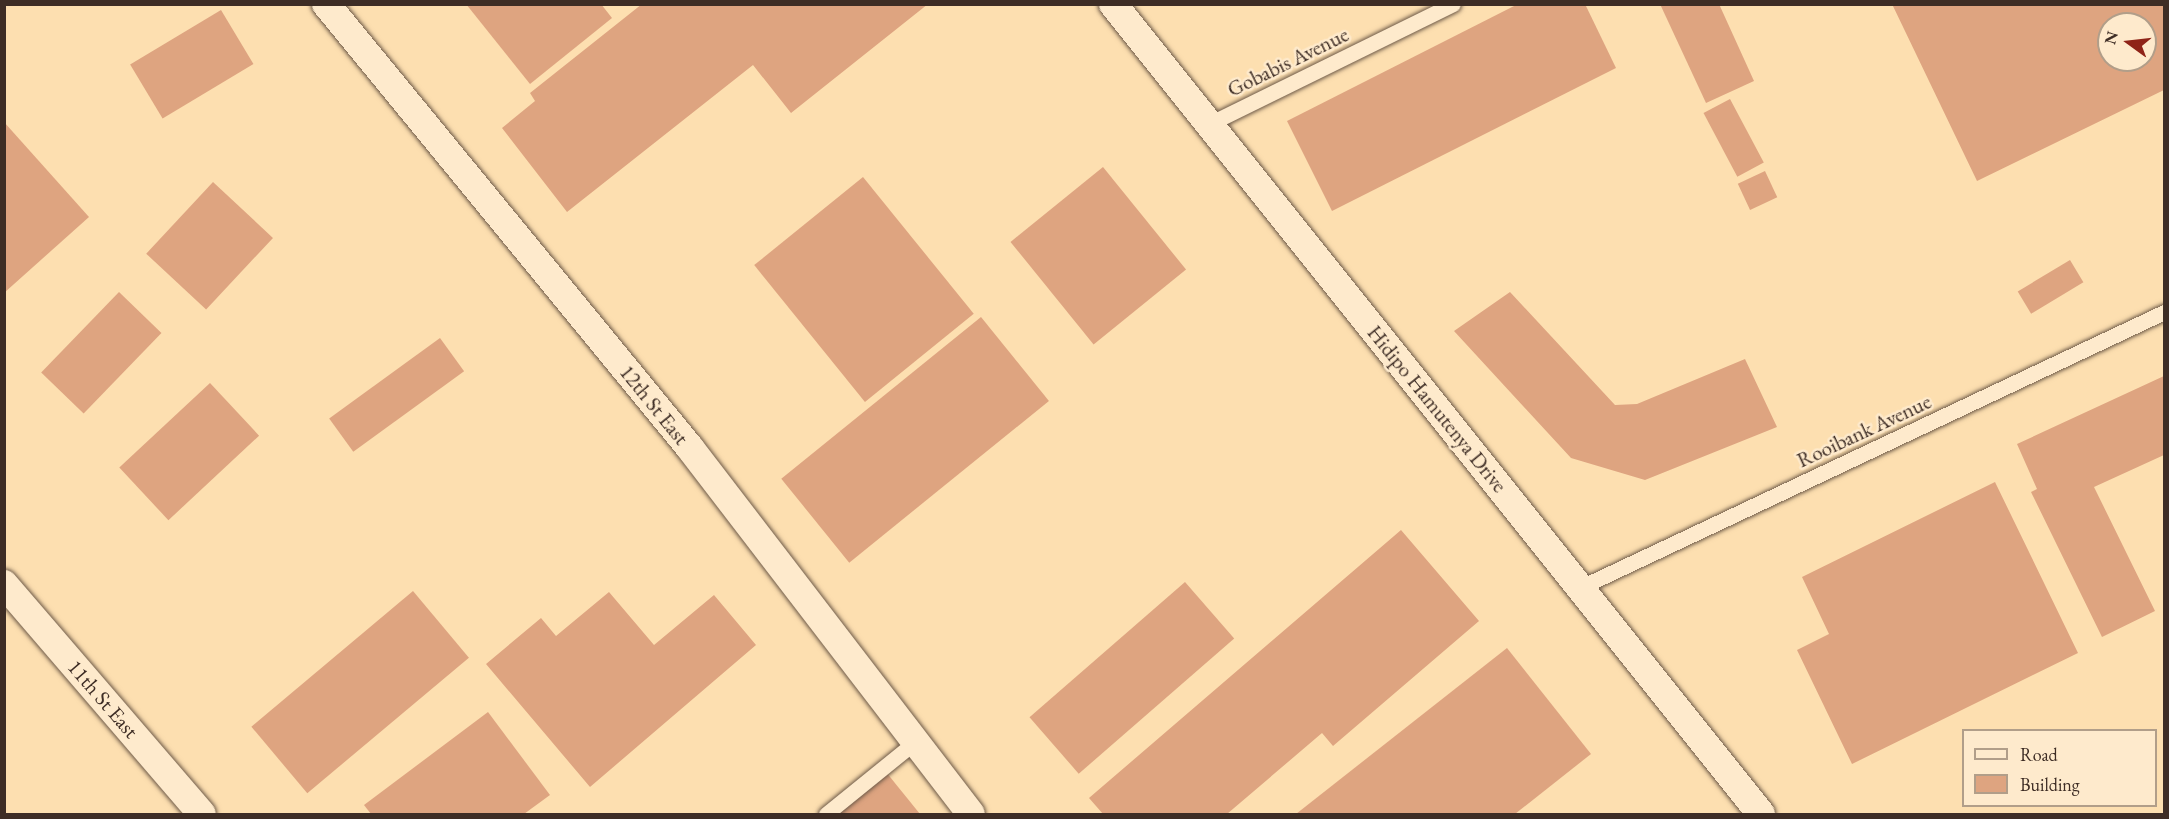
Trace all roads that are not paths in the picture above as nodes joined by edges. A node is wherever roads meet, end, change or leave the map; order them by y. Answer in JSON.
{"nodes":[{"id":1,"x":326,"y":4,"type":"edge"},
{"id":2,"x":1113,"y":4,"type":"edge"},
{"id":3,"x":1453,"y":4,"type":"edge"},
{"id":4,"x":1207,"y":125,"type":"junction"},
{"id":5,"x":2164,"y":312,"type":"edge"},
{"id":6,"x":4,"y":584,"type":"edge"},
{"id":7,"x":1581,"y":587,"type":"junction"},
{"id":8,"x":915,"y":742,"type":"junction"},
{"id":9,"x":202,"y":814,"type":"edge"},
{"id":10,"x":826,"y":814,"type":"edge"},
{"id":11,"x":971,"y":814,"type":"edge"},
{"id":12,"x":1761,"y":814,"type":"edge"}],
"edges":[{"from":1,"to":8,"type":"street","name":"12th St East"},
{"from":2,"to":4,"type":"street","name":"Hidipo Hamutenya Drive"},
{"from":3,"to":4,"type":"lane","name":"Gobabis Avenue"},
{"from":4,"to":7,"type":"street","name":"Hidipo Hamutenya Drive"},
{"from":5,"to":7,"type":"lane","name":"Rooibank Avenue"},
{"from":6,"to":9,"type":"street","name":"11th St East"},
{"from":7,"to":12,"type":"street","name":"Hidipo Hamutenya Drive"},
{"from":8,"to":10,"type":"lane"},
{"from":8,"to":11,"type":"street","name":"12th St East"}]}
